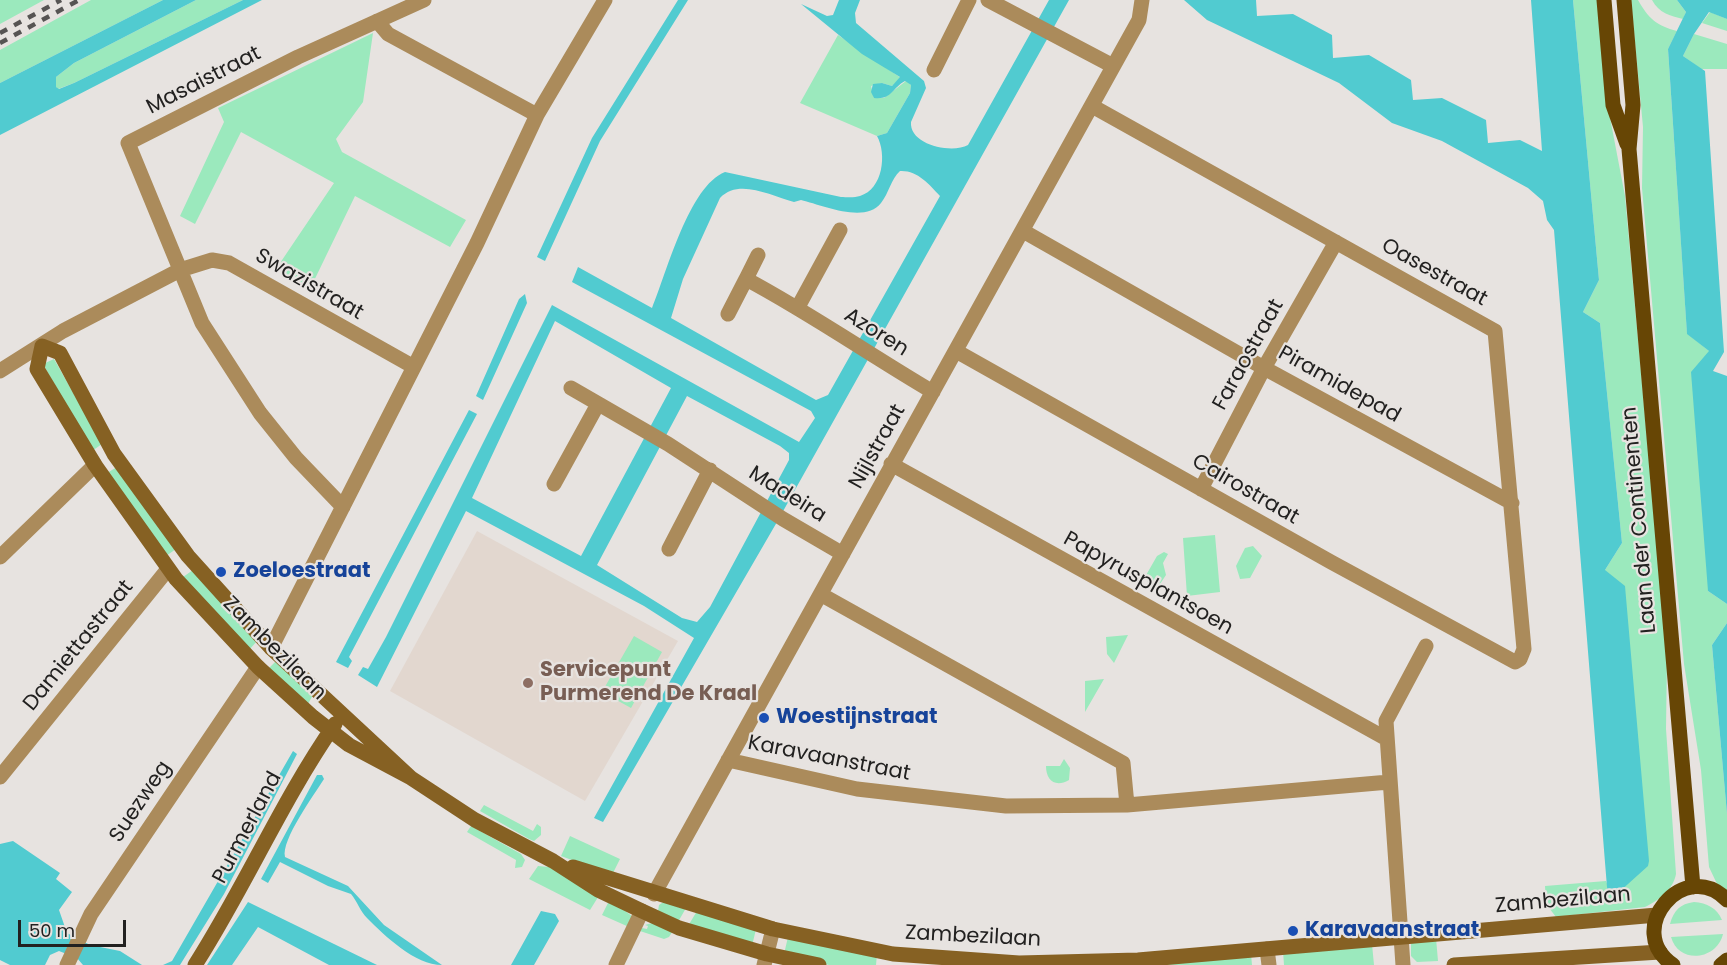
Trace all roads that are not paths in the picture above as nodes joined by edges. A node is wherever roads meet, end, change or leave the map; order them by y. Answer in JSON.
{"nodes":[{"id":1,"x":424,"y":0,"type":"edge"},
{"id":2,"x":605,"y":0,"type":"edge"},
{"id":3,"x":969,"y":0,"type":"edge"},
{"id":4,"x":988,"y":0,"type":"edge"},
{"id":5,"x":1142,"y":0,"type":"edge"},
{"id":6,"x":1604,"y":0,"type":"edge"},
{"id":7,"x":1624,"y":0,"type":"edge"},
{"id":8,"x":377,"y":21,"type":"junction"},
{"id":9,"x":1113,"y":66,"type":"junction"},
{"id":10,"x":934,"y":70,"type":"dead end"},
{"id":11,"x":1092,"y":106,"type":"junction"},
{"id":12,"x":537,"y":115,"type":"junction"},
{"id":13,"x":1629,"y":149,"type":"junction"},
{"id":14,"x":840,"y":230,"type":"dead end"},
{"id":15,"x":1023,"y":231,"type":"junction"},
{"id":16,"x":1336,"y":242,"type":"junction"},
{"id":17,"x":758,"y":255,"type":"dead end"},
{"id":18,"x":180,"y":270,"type":"junction"},
{"id":19,"x":746,"y":279,"type":"junction"},
{"id":20,"x":798,"y":307,"type":"junction"},
{"id":21,"x":728,"y":314,"type":"dead end"},
{"id":22,"x":42,"y":346,"type":"junction"},
{"id":23,"x":956,"y":351,"type":"junction"},
{"id":24,"x":414,"y":367,"type":"junction"},
{"id":25,"x":1264,"y":368,"type":"junction"},
{"id":26,"x":0,"y":370,"type":"edge"},
{"id":27,"x":571,"y":388,"type":"dead end"},
{"id":28,"x":933,"y":392,"type":"junction"},
{"id":29,"x":598,"y":404,"type":"junction"},
{"id":30,"x":114,"y":454,"type":"junction"},
{"id":31,"x":891,"y":464,"type":"junction"},
{"id":32,"x":95,"y":465,"type":"junction"},
{"id":33,"x":710,"y":470,"type":"junction"},
{"id":34,"x":554,"y":484,"type":"dead end"},
{"id":35,"x":1202,"y":489,"type":"junction"},
{"id":36,"x":1512,"y":503,"type":"junction"},
{"id":37,"x":344,"y":507,"type":"junction"},
{"id":38,"x":669,"y":549,"type":"dead end"},
{"id":39,"x":843,"y":554,"type":"junction"},
{"id":40,"x":188,"y":556,"type":"junction"},
{"id":41,"x":0,"y":557,"type":"edge"},
{"id":42,"x":168,"y":569,"type":"junction"},
{"id":43,"x":822,"y":595,"type":"junction"},
{"id":44,"x":1426,"y":646,"type":"dead end"},
{"id":45,"x":271,"y":648,"type":"junction"},
{"id":46,"x":1515,"y":662,"type":"joint"},
{"id":47,"x":258,"y":667,"type":"junction"},
{"id":48,"x":342,"y":714,"type":"junction"},
{"id":49,"x":330,"y":731,"type":"junction"},
{"id":50,"x":1385,"y":738,"type":"junction"},
{"id":51,"x":728,"y":760,"type":"junction"},
{"id":52,"x":0,"y":777,"type":"edge"},
{"id":53,"x":411,"y":778,"type":"junction"},
{"id":54,"x":1389,"y":782,"type":"junction"},
{"id":55,"x":1126,"y":805,"type":"junction"},
{"id":56,"x":553,"y":861,"type":"junction"},
{"id":57,"x":1693,"y":887,"type":"junction"},
{"id":58,"x":654,"y":894,"type":"junction"},
{"id":59,"x":1727,"y":900,"type":"edge"},
{"id":60,"x":642,"y":911,"type":"junction"},
{"id":61,"x":1657,"y":915,"type":"junction"},
{"id":62,"x":773,"y":929,"type":"junction"},
{"id":63,"x":1402,"y":936,"type":"junction"},
{"id":64,"x":1660,"y":952,"type":"junction"},
{"id":65,"x":1268,"y":957,"type":"edge"},
{"id":66,"x":893,"y":959,"type":"edge"},
{"id":67,"x":766,"y":960,"type":"edge"},
{"id":68,"x":1727,"y":960,"type":"edge"},
{"id":69,"x":68,"y":962,"type":"edge"},
{"id":70,"x":1139,"y":962,"type":"edge"},
{"id":71,"x":1019,"y":964,"type":"edge"},
{"id":72,"x":195,"y":965,"type":"edge"},
{"id":73,"x":616,"y":965,"type":"edge"},
{"id":74,"x":819,"y":965,"type":"edge"},
{"id":75,"x":1403,"y":965,"type":"edge"},
{"id":76,"x":1454,"y":965,"type":"edge"},
{"id":77,"x":1673,"y":965,"type":"edge"},
{"id":78,"x":1721,"y":965,"type":"edge"}],
"edges":[{"from":1,"to":8,"type":"street","name":"Masaistraat"},
{"from":2,"to":12,"type":"street"},
{"from":3,"to":10,"type":"street"},
{"from":4,"to":9,"type":"street"},
{"from":5,"to":9,"type":"street","name":"Nijlstraat"},
{"from":6,"to":13,"type":"main road","name":"Laan der Continenten"},
{"from":7,"to":13,"type":"main road","name":"Laan der Continenten"},
{"from":8,"to":12,"type":"street"},
{"from":8,"to":18,"type":"street","name":"Masaistraat"},
{"from":9,"to":11,"type":"street","name":"Nijlstraat"},
{"from":11,"to":15,"type":"street","name":"Nijlstraat"},
{"from":11,"to":16,"type":"street","name":"Oasestraat"},
{"from":12,"to":24,"type":"street"},
{"from":13,"to":57,"type":"main road","name":"Laan der Continenten"},
{"from":14,"to":20,"type":"street"},
{"from":15,"to":23,"type":"street","name":"Nijlstraat"},
{"from":15,"to":25,"type":"street","name":"Piramidepad"},
{"from":16,"to":25,"type":"street","name":"Faraostraat"},
{"from":16,"to":36,"type":"street","name":"Oasestraat"},
{"from":17,"to":19,"type":"street"},
{"from":18,"to":22,"type":"street"},
{"from":18,"to":24,"type":"street","name":"Swazistraat"},
{"from":18,"to":37,"type":"street","name":"Masaistraat"},
{"from":19,"to":20,"type":"street","name":"Azoren"},
{"from":19,"to":21,"type":"street"},
{"from":20,"to":28,"type":"street","name":"Azoren"},
{"from":22,"to":26,"type":"street"},
{"from":22,"to":30,"type":"street","name":"Zambezilaan"},
{"from":22,"to":32,"type":"street","name":"Zambezilaan"},
{"from":23,"to":28,"type":"street","name":"Nijlstraat"},
{"from":23,"to":35,"type":"street","name":"Cairostraat"},
{"from":24,"to":37,"type":"street"},
{"from":25,"to":35,"type":"street","name":"Faraostraat"},
{"from":25,"to":36,"type":"street","name":"Piramidepad"},
{"from":27,"to":29,"type":"street","name":"Madeira"},
{"from":28,"to":31,"type":"street","name":"Nijlstraat"},
{"from":29,"to":33,"type":"street","name":"Madeira"},
{"from":29,"to":34,"type":"street"},
{"from":30,"to":32,"type":"street"},
{"from":30,"to":40,"type":"street","name":"Zambezilaan"},
{"from":31,"to":39,"type":"street","name":"Nijlstraat"},
{"from":31,"to":50,"type":"street","name":"Papyrusplantsoen"},
{"from":32,"to":41,"type":"street"},
{"from":32,"to":42,"type":"street","name":"Zambezilaan"},
{"from":33,"to":38,"type":"street"},
{"from":33,"to":39,"type":"street","name":"Madeira"},
{"from":35,"to":46,"type":"street","name":"Cairostraat"},
{"from":36,"to":46,"type":"street","name":"Oasestraat"},
{"from":37,"to":45,"type":"street"},
{"from":39,"to":43,"type":"street","name":"Nijlstraat"},
{"from":40,"to":42,"type":"street"},
{"from":40,"to":45,"type":"street","name":"Zambezilaan"},
{"from":42,"to":47,"type":"street","name":"Zambezilaan"},
{"from":42,"to":52,"type":"street","name":"Damiettastraat"},
{"from":43,"to":51,"type":"street","name":"Nijlstraat"},
{"from":43,"to":55,"type":"street"},
{"from":44,"to":50,"type":"street"},
{"from":45,"to":47,"type":"street"},
{"from":45,"to":48,"type":"street","name":"Zambezilaan"},
{"from":47,"to":49,"type":"street","name":"Zambezilaan"},
{"from":47,"to":69,"type":"street","name":"Suezweg"},
{"from":48,"to":49,"type":"street","name":"Purmerland"},
{"from":48,"to":53,"type":"street","name":"Zambezilaan"},
{"from":49,"to":53,"type":"street","name":"Zambezilaan"},
{"from":49,"to":72,"type":"street","name":"Purmerland"},
{"from":50,"to":54,"type":"street"},
{"from":51,"to":55,"type":"street","name":"Karavaanstraat"},
{"from":51,"to":58,"type":"street","name":"Nijlstraat"},
{"from":53,"to":56,"type":"street","name":"Zambezilaan"},
{"from":54,"to":55,"type":"street","name":"Karavaanstraat"},
{"from":54,"to":63,"type":"street"},
{"from":56,"to":58,"type":"street","name":"Zambezilaan"},
{"from":56,"to":60,"type":"street","name":"Zambezilaan"},
{"from":57,"to":59,"type":"main road"},
{"from":57,"to":61,"type":"main road"},
{"from":58,"to":60,"type":"street","name":"Nijlstraat"},
{"from":58,"to":62,"type":"street","name":"Zambezilaan"},
{"from":60,"to":67,"type":"street","name":"Zambezilaan"},
{"from":60,"to":73,"type":"street"},
{"from":61,"to":63,"type":"street","name":"Zambezilaan"},
{"from":61,"to":64,"type":"main road"},
{"from":62,"to":66,"type":"street","name":"Zambezilaan"},
{"from":62,"to":67,"type":"street"},
{"from":63,"to":65,"type":"street","name":"Zambezilaan"},
{"from":63,"to":75,"type":"street"},
{"from":64,"to":76,"type":"street"},
{"from":64,"to":77,"type":"main road"},
{"from":65,"to":70,"type":"street","name":"Zambezilaan"},
{"from":66,"to":71,"type":"street","name":"Zambezilaan"},
{"from":67,"to":74,"type":"street","name":"Zambezilaan"},
{"from":68,"to":78,"type":"main road"},
{"from":70,"to":71,"type":"street","name":"Zambezilaan"}]}
